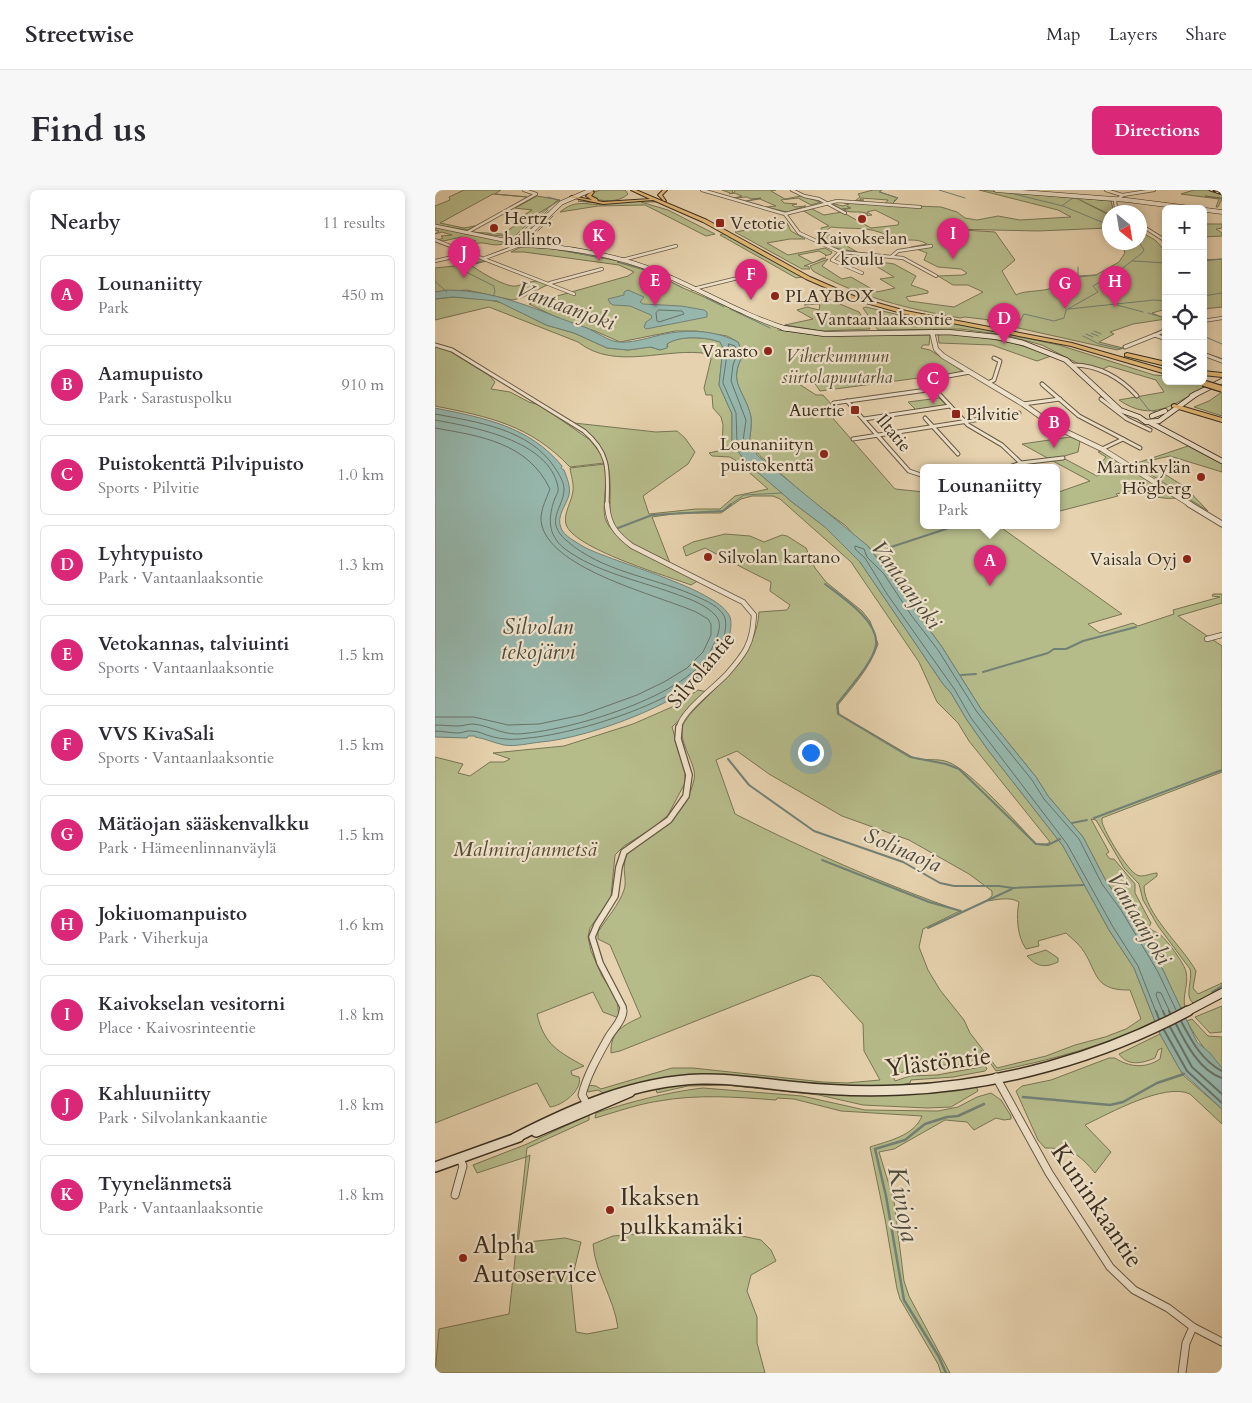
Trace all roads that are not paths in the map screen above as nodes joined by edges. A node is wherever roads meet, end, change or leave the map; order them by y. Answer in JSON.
{"nodes":[{"id":1,"x":523,"y":190,"type":"edge"},
{"id":2,"x":594,"y":190,"type":"edge"},
{"id":3,"x":639,"y":190,"type":"edge"},
{"id":4,"x":665,"y":190,"type":"edge"},
{"id":5,"x":703,"y":190,"type":"edge"},
{"id":6,"x":792,"y":190,"type":"edge"},
{"id":7,"x":996,"y":190,"type":"edge"},
{"id":8,"x":1106,"y":190,"type":"edge"},
{"id":9,"x":1155,"y":190,"type":"edge"},
{"id":10,"x":630,"y":192,"type":"edge"},
{"id":11,"x":847,"y":197,"type":"dead end"},
{"id":12,"x":574,"y":198,"type":"junction"},
{"id":13,"x":1119,"y":199,"type":"junction"},
{"id":14,"x":597,"y":200,"type":"junction"},
{"id":15,"x":665,"y":201,"type":"junction"},
{"id":16,"x":837,"y":201,"type":"junction"},
{"id":17,"x":825,"y":203,"type":"junction"},
{"id":18,"x":1117,"y":205,"type":"edge"},
{"id":19,"x":921,"y":207,"type":"dead end"},
{"id":20,"x":1221,"y":210,"type":"edge"},
{"id":21,"x":845,"y":213,"type":"dead end"},
{"id":22,"x":785,"y":214,"type":"junction"},
{"id":23,"x":435,"y":226,"type":"edge"},
{"id":24,"x":1147,"y":229,"type":"edge"},
{"id":25,"x":466,"y":233,"type":"junction"},
{"id":26,"x":530,"y":233,"type":"junction"},
{"id":27,"x":1162,"y":238,"type":"edge"},
{"id":28,"x":435,"y":240,"type":"edge"},
{"id":29,"x":516,"y":242,"type":"junction"},
{"id":30,"x":527,"y":242,"type":"junction"},
{"id":31,"x":521,"y":245,"type":"junction"},
{"id":32,"x":676,"y":246,"type":"dead end"},
{"id":33,"x":931,"y":246,"type":"dead end"},
{"id":34,"x":510,"y":249,"type":"junction"},
{"id":35,"x":840,"y":252,"type":"junction"},
{"id":36,"x":470,"y":253,"type":"junction"},
{"id":37,"x":891,"y":257,"type":"junction"},
{"id":38,"x":484,"y":258,"type":"junction"},
{"id":39,"x":621,"y":260,"type":"junction"},
{"id":40,"x":435,"y":261,"type":"edge"},
{"id":41,"x":601,"y":269,"type":"dead end"},
{"id":42,"x":862,"y":272,"type":"dead end"},
{"id":43,"x":746,"y":276,"type":"dead end"},
{"id":44,"x":936,"y":276,"type":"dead end"},
{"id":45,"x":549,"y":283,"type":"junction"},
{"id":46,"x":693,"y":289,"type":"junction"},
{"id":47,"x":574,"y":294,"type":"dead end"},
{"id":48,"x":1222,"y":319,"type":"edge"},
{"id":49,"x":1207,"y":321,"type":"edge"},
{"id":50,"x":932,"y":332,"type":"junction"},
{"id":51,"x":1162,"y":332,"type":"edge"},
{"id":52,"x":1155,"y":335,"type":"junction"},
{"id":53,"x":1162,"y":338,"type":"edge"},
{"id":54,"x":1073,"y":343,"type":"junction"},
{"id":55,"x":435,"y":345,"type":"edge"},
{"id":56,"x":1125,"y":348,"type":"dead end"},
{"id":57,"x":1207,"y":355,"type":"edge"},
{"id":58,"x":995,"y":358,"type":"dead end"},
{"id":59,"x":1222,"y":361,"type":"edge"},
{"id":60,"x":1162,"y":363,"type":"edge"},
{"id":61,"x":1073,"y":366,"type":"junction"},
{"id":62,"x":1162,"y":370,"type":"edge"},
{"id":63,"x":1162,"y":370,"type":"edge"},
{"id":64,"x":970,"y":372,"type":"junction"},
{"id":65,"x":1207,"y":374,"type":"edge"},
{"id":66,"x":1211,"y":375,"type":"junction"},
{"id":67,"x":1222,"y":375,"type":"edge"},
{"id":68,"x":1222,"y":380,"type":"edge"},
{"id":69,"x":988,"y":383,"type":"junction"},
{"id":70,"x":1207,"y":383,"type":"edge"},
{"id":71,"x":1042,"y":384,"type":"dead end"},
{"id":72,"x":1222,"y":387,"type":"edge"},
{"id":73,"x":934,"y":389,"type":"junction"},
{"id":74,"x":1137,"y":396,"type":"dead end"},
{"id":75,"x":1060,"y":399,"type":"junction"},
{"id":76,"x":1101,"y":399,"type":"dead end"},
{"id":77,"x":847,"y":402,"type":"junction"},
{"id":78,"x":834,"y":403,"type":"dead end"},
{"id":79,"x":1023,"y":404,"type":"junction"},
{"id":80,"x":1178,"y":405,"type":"junction"},
{"id":81,"x":949,"y":406,"type":"junction"},
{"id":82,"x":1019,"y":412,"type":"dead end"},
{"id":83,"x":864,"y":418,"type":"junction"},
{"id":84,"x":925,"y":418,"type":"dead end"},
{"id":85,"x":1147,"y":419,"type":"junction"},
{"id":86,"x":1222,"y":419,"type":"edge"},
{"id":87,"x":1159,"y":421,"type":"junction"},
{"id":88,"x":964,"y":422,"type":"junction"},
{"id":89,"x":1139,"y":425,"type":"junction"},
{"id":90,"x":932,"y":427,"type":"junction"},
{"id":91,"x":1150,"y":430,"type":"dead end"},
{"id":92,"x":879,"y":435,"type":"junction"},
{"id":93,"x":853,"y":439,"type":"dead end"},
{"id":94,"x":1123,"y":440,"type":"junction"},
{"id":95,"x":1140,"y":448,"type":"dead end"},
{"id":96,"x":1102,"y":450,"type":"junction"},
{"id":97,"x":958,"y":454,"type":"dead end"},
{"id":98,"x":1063,"y":458,"type":"dead end"},
{"id":99,"x":1222,"y":461,"type":"edge"},
{"id":100,"x":1021,"y":463,"type":"junction"},
{"id":101,"x":1018,"y":464,"type":"edge"},
{"id":102,"x":920,"y":475,"type":"edge"},
{"id":103,"x":1222,"y":524,"type":"edge"},
{"id":104,"x":1222,"y":635,"type":"edge"},
{"id":105,"x":1207,"y":639,"type":"dead end"},
{"id":106,"x":1222,"y":993,"type":"edge"},
{"id":107,"x":995,"y":1077,"type":"junction"},
{"id":108,"x":588,"y":1106,"type":"junction"},
{"id":109,"x":460,"y":1158,"type":"junction"},
{"id":110,"x":435,"y":1167,"type":"edge"},
{"id":111,"x":455,"y":1195,"type":"dead end"},
{"id":112,"x":1193,"y":1327,"type":"junction"},
{"id":113,"x":1222,"y":1342,"type":"edge"},
{"id":114,"x":1183,"y":1373,"type":"edge"}],
"edges":[{"from":1,"to":25,"type":"street"},
{"from":2,"to":12,"type":"main road"},
{"from":2,"to":14,"type":"highway"},
{"from":3,"to":15,"type":"highway"},
{"from":4,"to":15,"type":"highway"},
{"from":5,"to":22,"type":"street"},
{"from":6,"to":17,"type":"street"},
{"from":7,"to":13,"type":"main road"},
{"from":8,"to":13,"type":"street"},
{"from":9,"to":13,"type":"street"},
{"from":10,"to":14,"type":"highway"},
{"from":10,"to":15,"type":"highway"},
{"from":11,"to":16,"type":"street"},
{"from":12,"to":14,"type":"highway"},
{"from":12,"to":15,"type":"highway"},
{"from":12,"to":26,"type":"main road"},
{"from":13,"to":18,"type":"street"},
{"from":13,"to":20,"type":"main road"},
{"from":15,"to":54,"type":"highway"},
{"from":15,"to":62,"type":"highway"},
{"from":16,"to":17,"type":"street"},
{"from":16,"to":19,"type":"street"},
{"from":17,"to":21,"type":"street"},
{"from":17,"to":22,"type":"street"},
{"from":22,"to":35,"type":"street"},
{"from":23,"to":25,"type":"street"},
{"from":24,"to":27,"type":"street"},
{"from":25,"to":29,"type":"street"},
{"from":26,"to":29,"type":"main road"},
{"from":26,"to":30,"type":"main road"},
{"from":28,"to":36,"type":"street"},
{"from":29,"to":30,"type":"main road"},
{"from":29,"to":31,"type":"main road"},
{"from":29,"to":34,"type":"street"},
{"from":30,"to":31,"type":"main road"},
{"from":30,"to":39,"type":"main road","name":"Vantaanlaaksontie"},
{"from":31,"to":34,"type":"street"},
{"from":32,"to":39,"type":"street"},
{"from":33,"to":37,"type":"street"},
{"from":34,"to":38,"type":"street"},
{"from":35,"to":37,"type":"street"},
{"from":35,"to":42,"type":"street"},
{"from":36,"to":38,"type":"street"},
{"from":36,"to":40,"type":"street"},
{"from":37,"to":44,"type":"street"},
{"from":38,"to":45,"type":"street"},
{"from":39,"to":46,"type":"main road","name":"Vantaanlaaksontie"},
{"from":41,"to":45,"type":"street"},
{"from":43,"to":46,"type":"street"},
{"from":45,"to":47,"type":"street"},
{"from":46,"to":50,"type":"main road","name":"Vantaanlaaksontie"},
{"from":48,"to":49,"type":"street"},
{"from":50,"to":61,"type":"main road","name":"Vantaanlaaksontie"},
{"from":50,"to":64,"type":"street"},
{"from":51,"to":52,"type":"street"},
{"from":52,"to":53,"type":"street"},
{"from":52,"to":56,"type":"street"},
{"from":54,"to":60,"type":"highway"},
{"from":54,"to":63,"type":"highway"},
{"from":55,"to":108,"type":"street","name":"Silvolantie"},
{"from":57,"to":59,"type":"street"},
{"from":58,"to":69,"type":"street"},
{"from":61,"to":74,"type":"street"},
{"from":61,"to":85,"type":"main road","name":"Vantaanlaaksontie"},
{"from":64,"to":69,"type":"street"},
{"from":64,"to":73,"type":"street"},
{"from":65,"to":66,"type":"highway"},
{"from":66,"to":67,"type":"highway"},
{"from":66,"to":68,"type":"highway"},
{"from":68,"to":80,"type":"main road"},
{"from":69,"to":79,"type":"street"},
{"from":70,"to":72,"type":"highway","bridge":true},
{"from":71,"to":75,"type":"street"},
{"from":73,"to":77,"type":"street"},
{"from":73,"to":81,"type":"street"},
{"from":75,"to":79,"type":"street"},
{"from":75,"to":94,"type":"street"},
{"from":76,"to":89,"type":"street"},
{"from":77,"to":78,"type":"street"},
{"from":77,"to":83,"type":"street","name":"Iltatie"},
{"from":79,"to":96,"type":"street"},
{"from":80,"to":85,"type":"main road"},
{"from":80,"to":86,"type":"highway"},
{"from":80,"to":87,"type":"main road"},
{"from":81,"to":83,"type":"street"},
{"from":81,"to":88,"type":"street"},
{"from":82,"to":88,"type":"street"},
{"from":83,"to":92,"type":"street","name":"Iltatie"},
{"from":84,"to":90,"type":"street"},
{"from":85,"to":87,"type":"main road"},
{"from":85,"to":89,"type":"street"},
{"from":85,"to":99,"type":"main road","name":"Vantaanlaaksontie"},
{"from":87,"to":99,"type":"main road","name":"Vantaanlaaksontie"},
{"from":88,"to":90,"type":"street"},
{"from":88,"to":100,"type":"street"},
{"from":89,"to":91,"type":"street"},
{"from":90,"to":92,"type":"street"},
{"from":90,"to":97,"type":"street"},
{"from":92,"to":93,"type":"street"},
{"from":92,"to":102,"type":"street","name":"Iltatie"},
{"from":94,"to":95,"type":"street"},
{"from":94,"to":96,"type":"street"},
{"from":96,"to":103,"type":"street"},
{"from":98,"to":100,"type":"street"},
{"from":100,"to":101,"type":"street"},
{"from":104,"to":105,"type":"street"},
{"from":106,"to":107,"type":"main road","name":"Ylästöntie"},
{"from":107,"to":108,"type":"main road","name":"Ylästöntie"},
{"from":107,"to":112,"type":"street","name":"Kuninkaantie"},
{"from":108,"to":109,"type":"main road","name":"Ylästöntie"},
{"from":109,"to":110,"type":"main road","name":"Ylästöntie"},
{"from":109,"to":111,"type":"street"},
{"from":112,"to":113,"type":"street","name":"Kuninkaantie"},
{"from":112,"to":114,"type":"street"}]}
